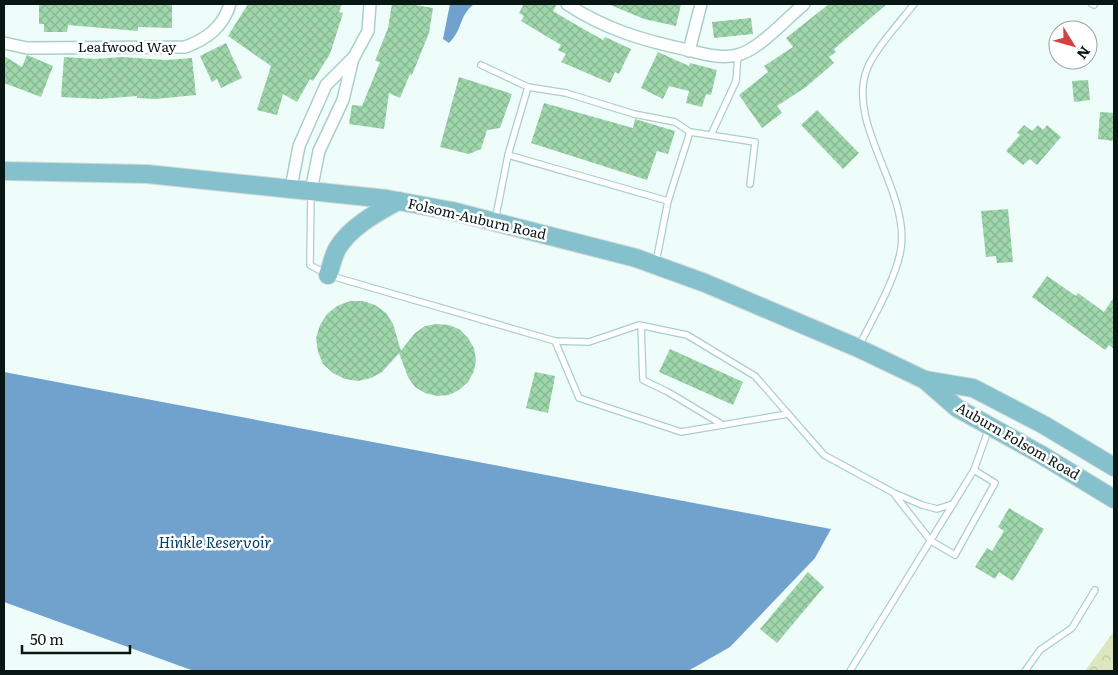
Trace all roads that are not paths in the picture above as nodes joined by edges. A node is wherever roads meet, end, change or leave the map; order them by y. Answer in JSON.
{"nodes":[{"id":1,"x":230,"y":4,"type":"edge"},
{"id":2,"x":370,"y":4,"type":"edge"},
{"id":3,"x":567,"y":4,"type":"edge"},
{"id":4,"x":701,"y":4,"type":"edge"},
{"id":5,"x":804,"y":4,"type":"edge"},
{"id":6,"x":914,"y":4,"type":"edge"},
{"id":7,"x":4,"y":43,"type":"edge"},
{"id":8,"x":689,"y":51,"type":"junction"},
{"id":9,"x":738,"y":55,"type":"junction"},
{"id":10,"x":354,"y":57,"type":"junction"},
{"id":11,"x":481,"y":64,"type":"dead end"},
{"id":12,"x":528,"y":87,"type":"junction"},
{"id":13,"x":690,"y":132,"type":"junction"},
{"id":14,"x":711,"y":135,"type":"junction"},
{"id":15,"x":508,"y":155,"type":"junction"},
{"id":16,"x":4,"y":171,"type":"edge"},
{"id":17,"x":750,"y":184,"type":"dead end"},
{"id":18,"x":291,"y":188,"type":"junction"},
{"id":19,"x":310,"y":191,"type":"junction"},
{"id":20,"x":398,"y":201,"type":"junction"},
{"id":21,"x":668,"y":201,"type":"junction"},
{"id":22,"x":495,"y":221,"type":"junction"},
{"id":23,"x":655,"y":264,"type":"junction"},
{"id":24,"x":328,"y":275,"type":"junction"},
{"id":25,"x":641,"y":326,"type":"junction"},
{"id":26,"x":555,"y":341,"type":"junction"},
{"id":27,"x":858,"y":348,"type":"junction"},
{"id":28,"x":925,"y":380,"type":"junction"},
{"id":29,"x":788,"y":414,"type":"junction"},
{"id":30,"x":723,"y":426,"type":"junction"},
{"id":31,"x":990,"y":426,"type":"junction"},
{"id":32,"x":1114,"y":467,"type":"edge"},
{"id":33,"x":974,"y":470,"type":"junction"},
{"id":34,"x":894,"y":493,"type":"junction"},
{"id":35,"x":1114,"y":499,"type":"edge"},
{"id":36,"x":953,"y":504,"type":"junction"},
{"id":37,"x":931,"y":541,"type":"junction"},
{"id":38,"x":1095,"y":590,"type":"dead end"},
{"id":39,"x":850,"y":671,"type":"edge"},
{"id":40,"x":1024,"y":671,"type":"edge"}],
"edges":[{"from":1,"to":7,"type":"street","name":"Leafwood Way"},
{"from":2,"to":10,"type":"street"},
{"from":3,"to":8,"type":"street"},
{"from":4,"to":8,"type":"street"},
{"from":5,"to":9,"type":"street"},
{"from":6,"to":27,"type":"lane"},
{"from":8,"to":9,"type":"street"},
{"from":9,"to":14,"type":"lane"},
{"from":10,"to":18,"type":"street"},
{"from":10,"to":19,"type":"street"},
{"from":11,"to":12,"type":"lane"},
{"from":12,"to":13,"type":"lane"},
{"from":12,"to":15,"type":"lane"},
{"from":13,"to":14,"type":"lane"},
{"from":13,"to":21,"type":"lane"},
{"from":14,"to":17,"type":"lane"},
{"from":15,"to":21,"type":"lane"},
{"from":15,"to":22,"type":"lane"},
{"from":16,"to":18,"type":"main road","name":"Folsom-Auburn Road"},
{"from":18,"to":19,"type":"main road","name":"Folsom-Auburn Road"},
{"from":19,"to":20,"type":"main road","name":"Folsom-Auburn Road"},
{"from":19,"to":24,"type":"lane"},
{"from":20,"to":22,"type":"main road","name":"Folsom-Auburn Road"},
{"from":20,"to":24,"type":"main road"},
{"from":21,"to":23,"type":"lane"},
{"from":22,"to":23,"type":"main road","name":"Folsom-Auburn Road"},
{"from":23,"to":27,"type":"main road","name":"Folsom-Auburn Road"},
{"from":24,"to":26,"type":"lane"},
{"from":25,"to":26,"type":"lane"},
{"from":25,"to":29,"type":"lane"},
{"from":25,"to":30,"type":"lane"},
{"from":26,"to":30,"type":"lane"},
{"from":27,"to":28,"type":"main road","name":"Folsom-Auburn Road"},
{"from":28,"to":31,"type":"main road","name":"Auburn Folsom Road"},
{"from":28,"to":32,"type":"main road","name":"Auburn Folsom Road"},
{"from":29,"to":30,"type":"lane"},
{"from":29,"to":34,"type":"lane"},
{"from":31,"to":33,"type":"lane"},
{"from":31,"to":35,"type":"main road","name":"Auburn Folsom Road"},
{"from":33,"to":36,"type":"lane"},
{"from":33,"to":37,"type":"lane"},
{"from":34,"to":36,"type":"lane"},
{"from":34,"to":37,"type":"lane"},
{"from":36,"to":37,"type":"lane"},
{"from":37,"to":39,"type":"lane"},
{"from":38,"to":40,"type":"lane"}]}
